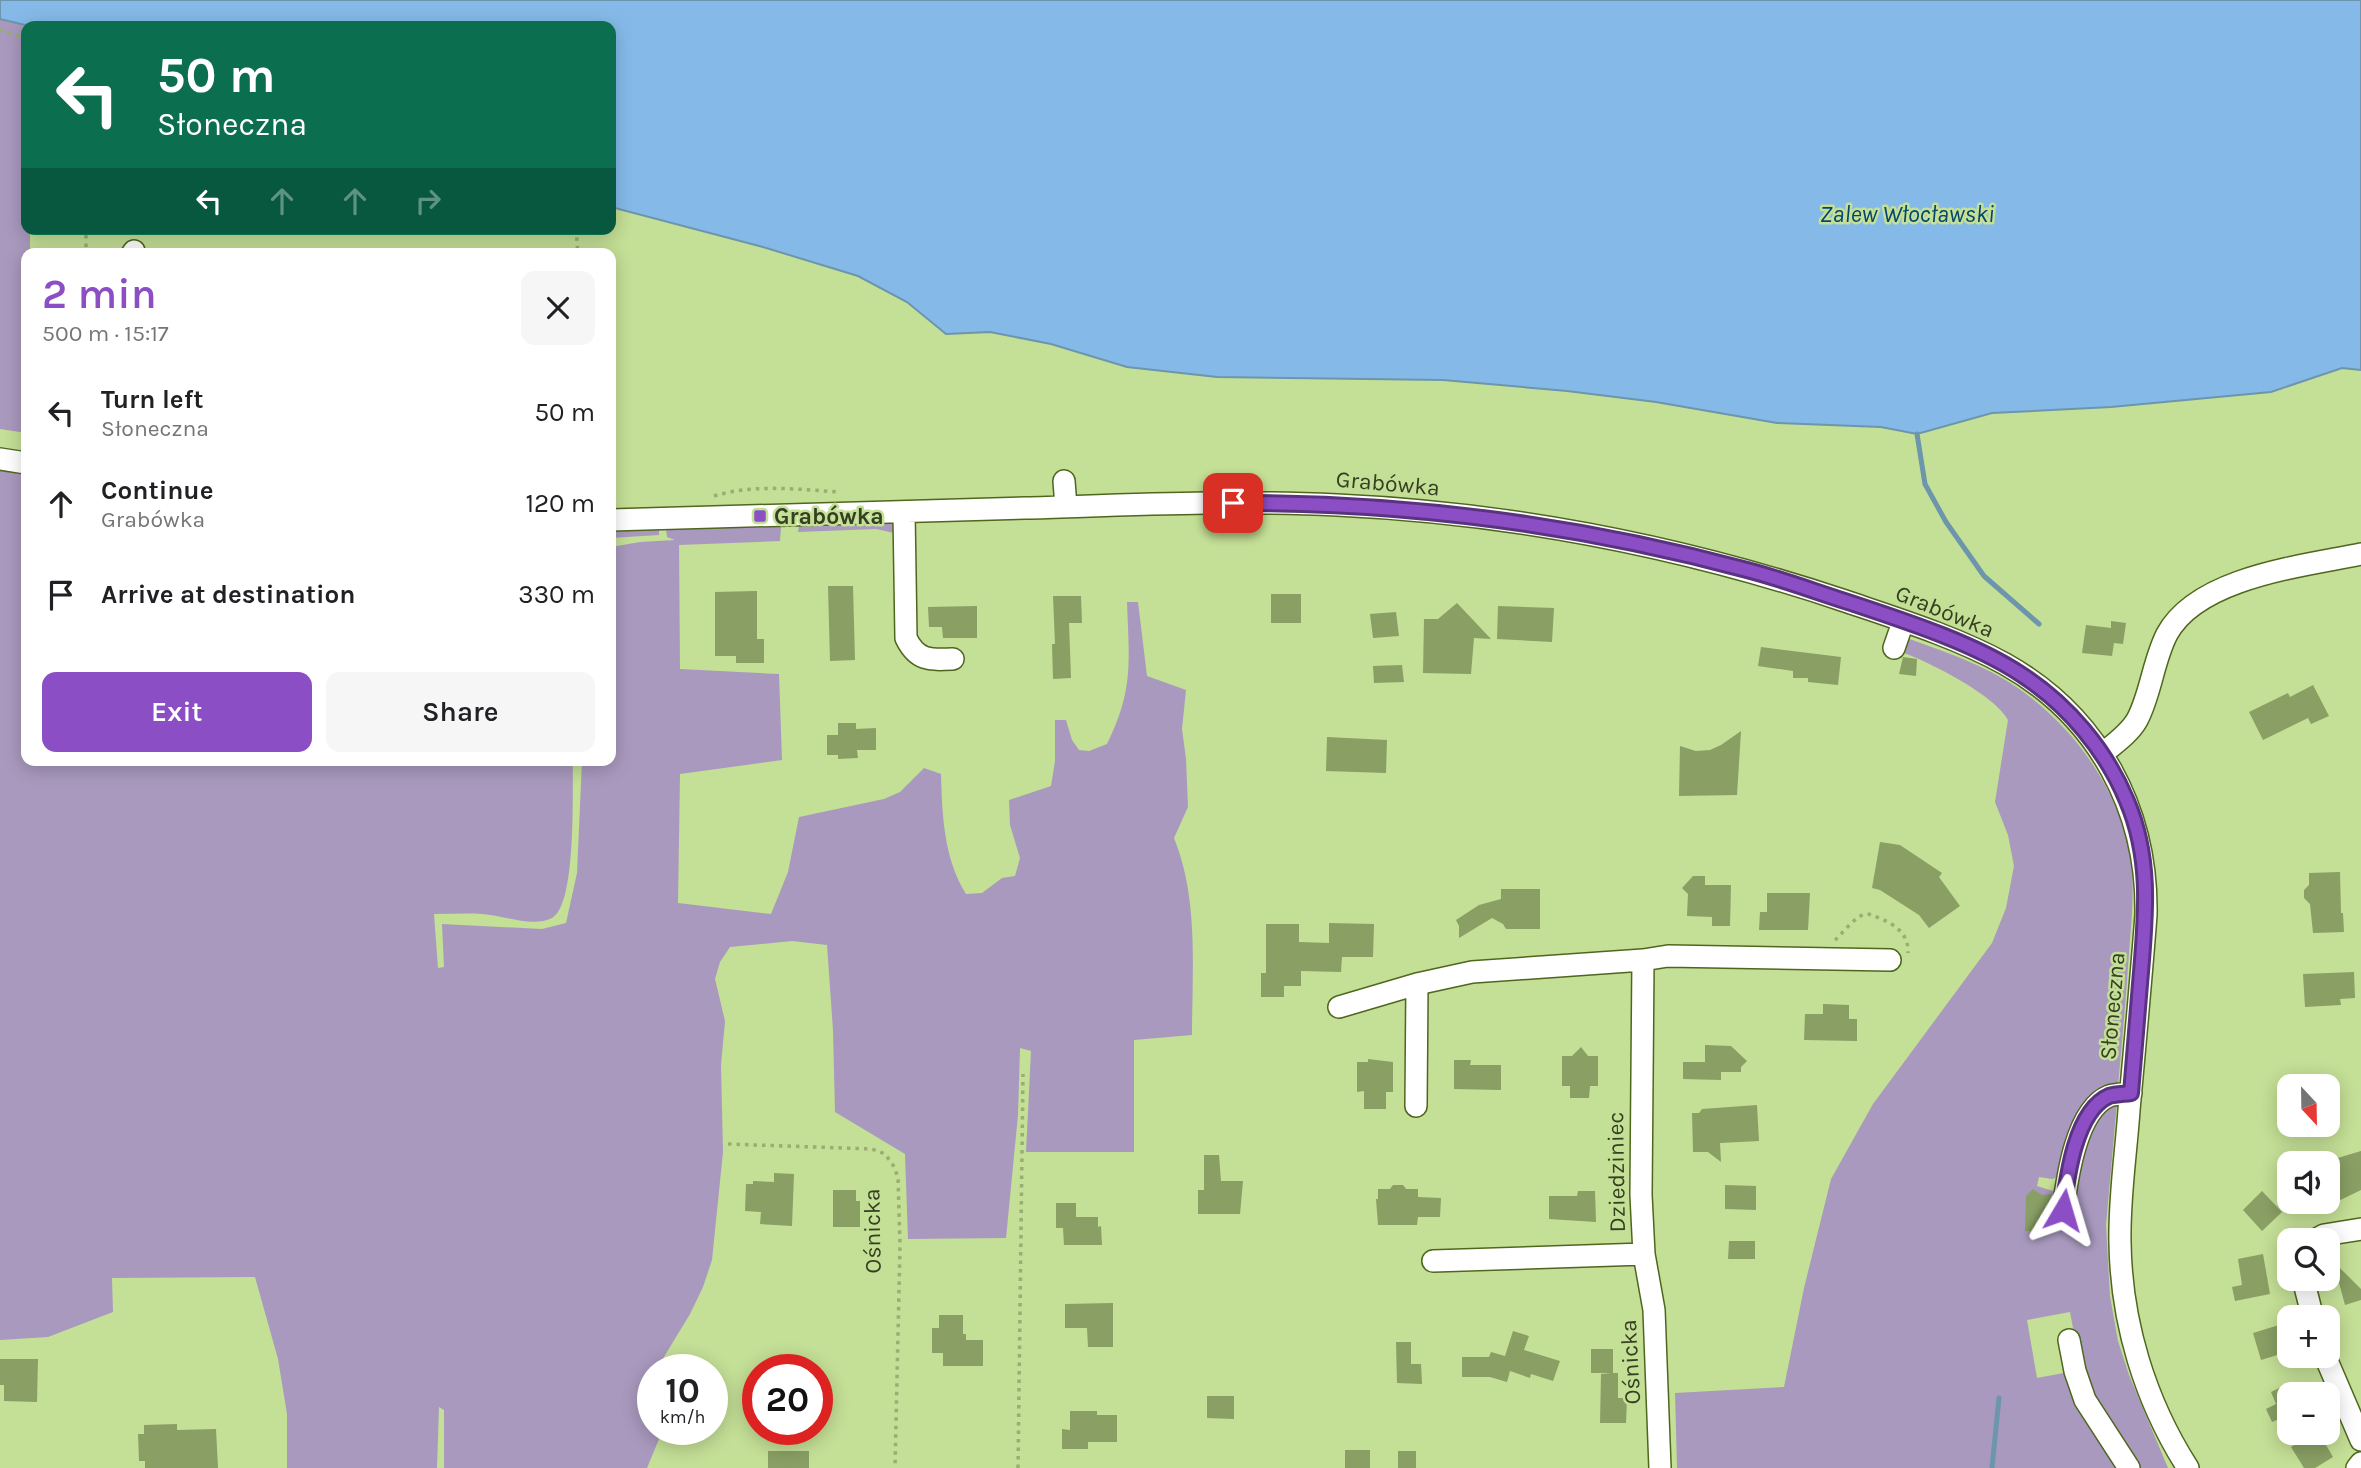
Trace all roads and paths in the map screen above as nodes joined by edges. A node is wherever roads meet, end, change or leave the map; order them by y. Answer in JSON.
{"nodes":[{"id":1,"x":0,"y":30,"type":"edge"},
{"id":2,"x":21,"y":36,"type":"edge"},
{"id":3,"x":86,"y":235,"type":"dead end"},
{"id":4,"x":86,"y":248,"type":"edge"},
{"id":5,"x":0,"y":459,"type":"edge"},
{"id":6,"x":21,"y":462,"type":"edge"},
{"id":7,"x":1064,"y":481,"type":"dead end"},
{"id":8,"x":1066,"y":507,"type":"junction"},
{"id":9,"x":904,"y":512,"type":"junction"},
{"id":10,"x":616,"y":520,"type":"edge"},
{"id":11,"x":2361,"y":554,"type":"edge"},
{"id":12,"x":1903,"y":622,"type":"junction"},
{"id":13,"x":1894,"y":648,"type":"dead end"},
{"id":14,"x":953,"y":659,"type":"dead end"},
{"id":15,"x":2102,"y":754,"type":"junction"},
{"id":16,"x":1643,"y":960,"type":"junction"},
{"id":17,"x":1889,"y":960,"type":"dead end"},
{"id":18,"x":1417,"y":984,"type":"junction"},
{"id":19,"x":1339,"y":1007,"type":"dead end"},
{"id":20,"x":1023,"y":1074,"type":"dead end"},
{"id":21,"x":2131,"y":1093,"type":"junction"},
{"id":22,"x":1416,"y":1106,"type":"dead end"},
{"id":23,"x":728,"y":1144,"type":"dead end"},
{"id":24,"x":2063,"y":1210,"type":"dead end"},
{"id":25,"x":2361,"y":1229,"type":"edge"},
{"id":26,"x":2340,"y":1232,"type":"edge"},
{"id":27,"x":1644,"y":1254,"type":"junction"},
{"id":28,"x":1433,"y":1261,"type":"dead end"},
{"id":29,"x":2069,"y":1340,"type":"dead end"},
{"id":30,"x":2330,"y":1368,"type":"edge"},
{"id":31,"x":2361,"y":1440,"type":"edge"},
{"id":32,"x":2361,"y":1463,"type":"edge"},
{"id":33,"x":895,"y":1468,"type":"edge"},
{"id":34,"x":1018,"y":1468,"type":"edge"},
{"id":35,"x":1660,"y":1468,"type":"edge"},
{"id":36,"x":2129,"y":1468,"type":"edge"},
{"id":37,"x":2188,"y":1468,"type":"edge"},
{"id":38,"x":2357,"y":1468,"type":"edge"}],
"edges":[{"from":1,"to":2,"type":"path"},
{"from":3,"to":4,"type":"path"},
{"from":5,"to":6,"type":"street"},
{"from":7,"to":8,"type":"street"},
{"from":8,"to":9,"type":"street","name":"Grabówka"},
{"from":8,"to":12,"type":"street","name":"Grabówka"},
{"from":9,"to":10,"type":"street","name":"Grabówka"},
{"from":9,"to":14,"type":"street"},
{"from":11,"to":15,"type":"street"},
{"from":12,"to":13,"type":"street"},
{"from":12,"to":15,"type":"street","name":"Grabówka"},
{"from":15,"to":21,"type":"street","name":"Słoneczna"},
{"from":16,"to":17,"type":"street"},
{"from":16,"to":18,"type":"street"},
{"from":16,"to":27,"type":"street","name":"Dziedziniec"},
{"from":18,"to":19,"type":"street"},
{"from":18,"to":22,"type":"street"},
{"from":20,"to":34,"type":"path"},
{"from":21,"to":24,"type":"street"},
{"from":21,"to":37,"type":"street","name":"Słoneczna"},
{"from":23,"to":33,"type":"path","name":"Ośnicka"},
{"from":25,"to":26,"type":"street"},
{"from":27,"to":28,"type":"street","name":"Dziedziniec"},
{"from":27,"to":35,"type":"street","name":"Ośnicka"},
{"from":29,"to":36,"type":"street"},
{"from":30,"to":31,"type":"street"},
{"from":32,"to":38,"type":"street"}]}
